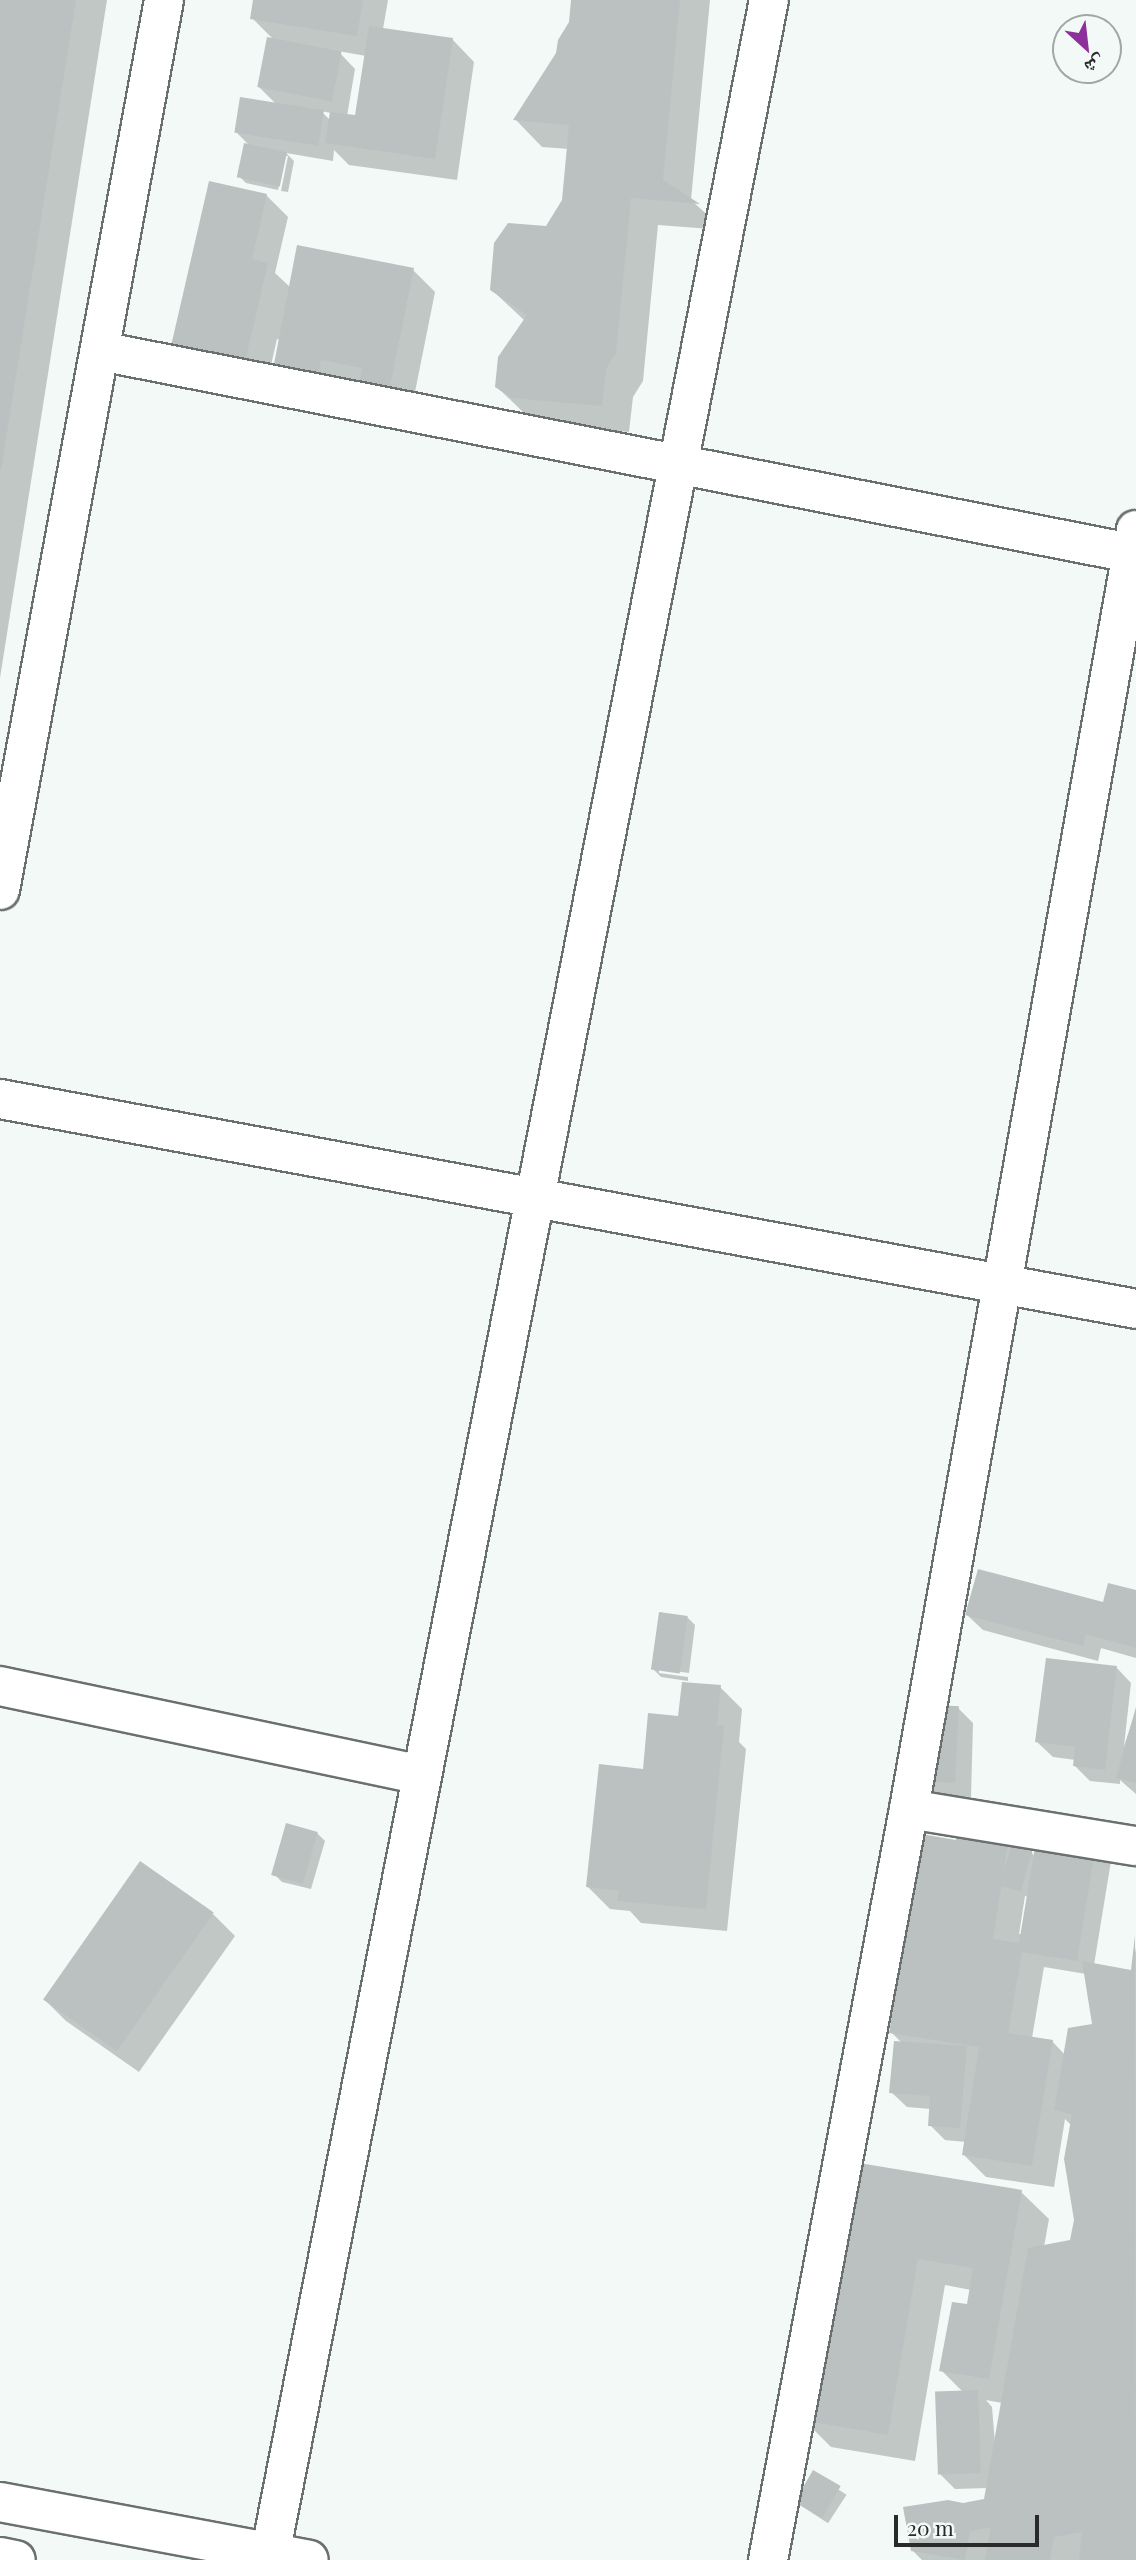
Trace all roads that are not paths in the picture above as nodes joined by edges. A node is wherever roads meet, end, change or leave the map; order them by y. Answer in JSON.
{"nodes":[{"id":1,"x":164,"y":0,"type":"edge"},
{"id":2,"x":769,"y":0,"type":"edge"},
{"id":3,"x":100,"y":351,"type":"junction"},
{"id":4,"x":679,"y":464,"type":"junction"},
{"id":5,"x":1135,"y":546,"type":"edge"},
{"id":6,"x":0,"y":890,"type":"edge"},
{"id":7,"x":0,"y":1099,"type":"edge"},
{"id":8,"x":535,"y":1198,"type":"junction"},
{"id":9,"x":1002,"y":1285,"type":"junction"},
{"id":10,"x":1136,"y":1309,"type":"edge"},
{"id":11,"x":0,"y":1686,"type":"edge"},
{"id":12,"x":422,"y":1775,"type":"junction"},
{"id":13,"x":909,"y":1809,"type":"junction"},
{"id":14,"x":1136,"y":1846,"type":"edge"},
{"id":15,"x":0,"y":2502,"type":"edge"},
{"id":16,"x":0,"y":2557,"type":"edge"},
{"id":17,"x":270,"y":2557,"type":"edge"},
{"id":18,"x":779,"y":2558,"type":"edge"},
{"id":19,"x":16,"y":2560,"type":"edge"},
{"id":20,"x":309,"y":2560,"type":"edge"}],
"edges":[{"from":1,"to":3,"type":"street"},
{"from":2,"to":4,"type":"street"},
{"from":3,"to":4,"type":"street"},
{"from":3,"to":6,"type":"street"},
{"from":4,"to":5,"type":"street"},
{"from":4,"to":8,"type":"street"},
{"from":5,"to":9,"type":"street"},
{"from":7,"to":8,"type":"street"},
{"from":8,"to":9,"type":"street"},
{"from":8,"to":12,"type":"street"},
{"from":9,"to":10,"type":"street"},
{"from":9,"to":13,"type":"street"},
{"from":11,"to":12,"type":"street"},
{"from":12,"to":17,"type":"street"},
{"from":13,"to":14,"type":"street"},
{"from":13,"to":18,"type":"street"},
{"from":15,"to":17,"type":"street"},
{"from":16,"to":19,"type":"street"},
{"from":17,"to":20,"type":"street"}]}
